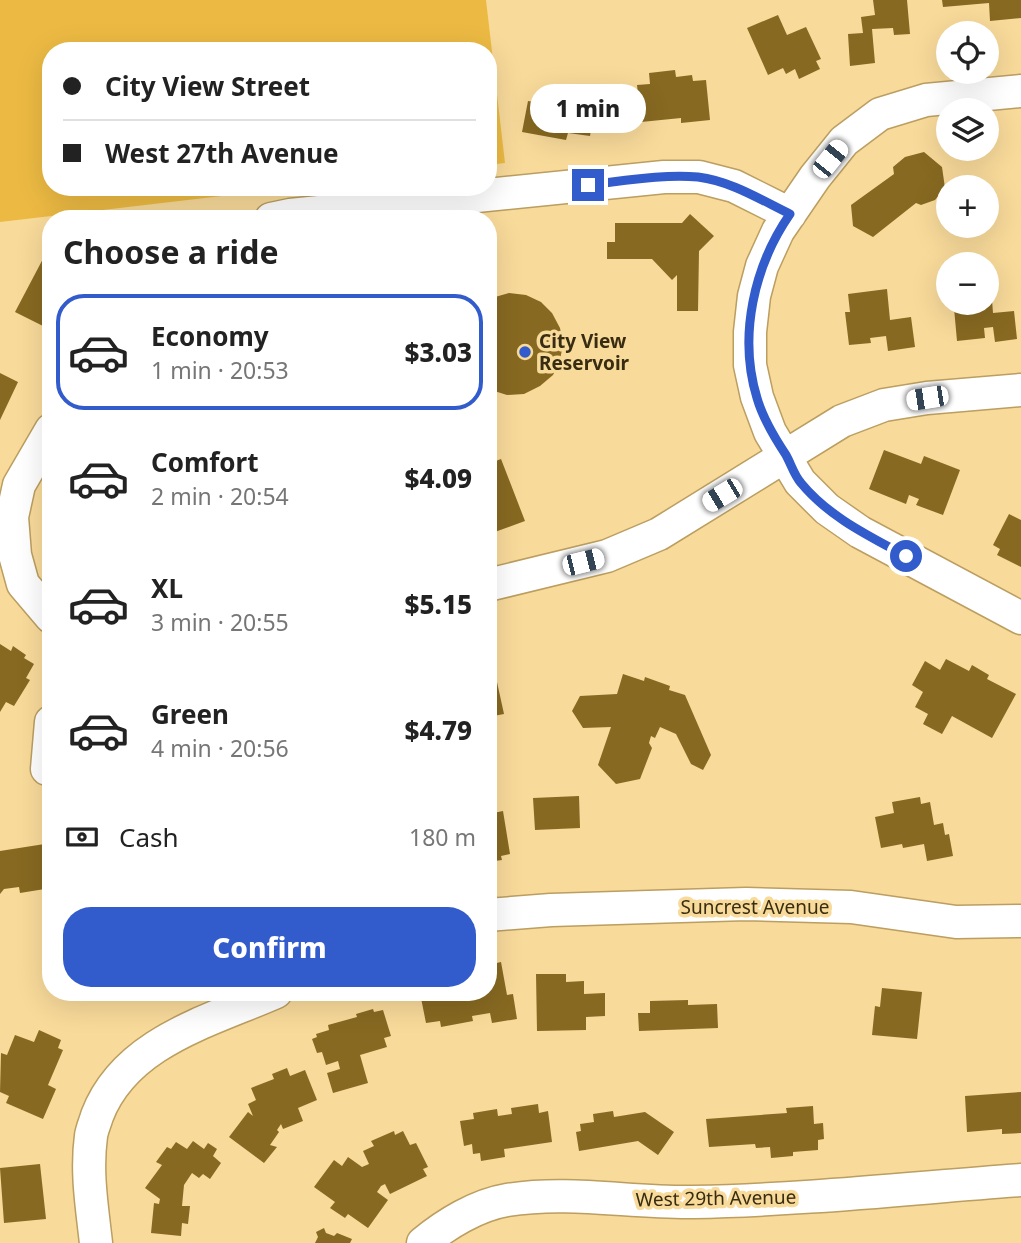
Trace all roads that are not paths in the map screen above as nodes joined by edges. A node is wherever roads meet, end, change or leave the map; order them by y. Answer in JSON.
{"nodes":[{"id":1,"x":1021,"y":90,"type":"edge"},
{"id":2,"x":497,"y":194,"type":"edge"},
{"id":3,"x":477,"y":196,"type":"edge"},
{"id":4,"x":339,"y":210,"type":"edge"},
{"id":5,"x":790,"y":214,"type":"junction"},
{"id":6,"x":1021,"y":390,"type":"edge"},
{"id":7,"x":42,"y":445,"type":"edge"},
{"id":8,"x":786,"y":456,"type":"junction"},
{"id":9,"x":497,"y":583,"type":"edge"},
{"id":10,"x":42,"y":606,"type":"edge"},
{"id":11,"x":1021,"y":618,"type":"edge"},
{"id":12,"x":497,"y":914,"type":"edge"},
{"id":13,"x":1021,"y":921,"type":"edge"},
{"id":14,"x":255,"y":1001,"type":"edge"},
{"id":15,"x":1021,"y":1180,"type":"edge"},
{"id":16,"x":96,"y":1243,"type":"edge"},
{"id":17,"x":423,"y":1243,"type":"edge"}],
"edges":[{"from":1,"to":5,"type":"street"},
{"from":2,"to":5,"type":"street"},
{"from":3,"to":4,"type":"street"},
{"from":5,"to":8,"type":"street"},
{"from":6,"to":8,"type":"street"},
{"from":7,"to":10,"type":"street"},
{"from":8,"to":9,"type":"street"},
{"from":8,"to":11,"type":"street"},
{"from":12,"to":13,"type":"street","name":"Suncrest Avenue"},
{"from":14,"to":16,"type":"street"},
{"from":15,"to":17,"type":"street","name":"West 29th Avenue"}]}
